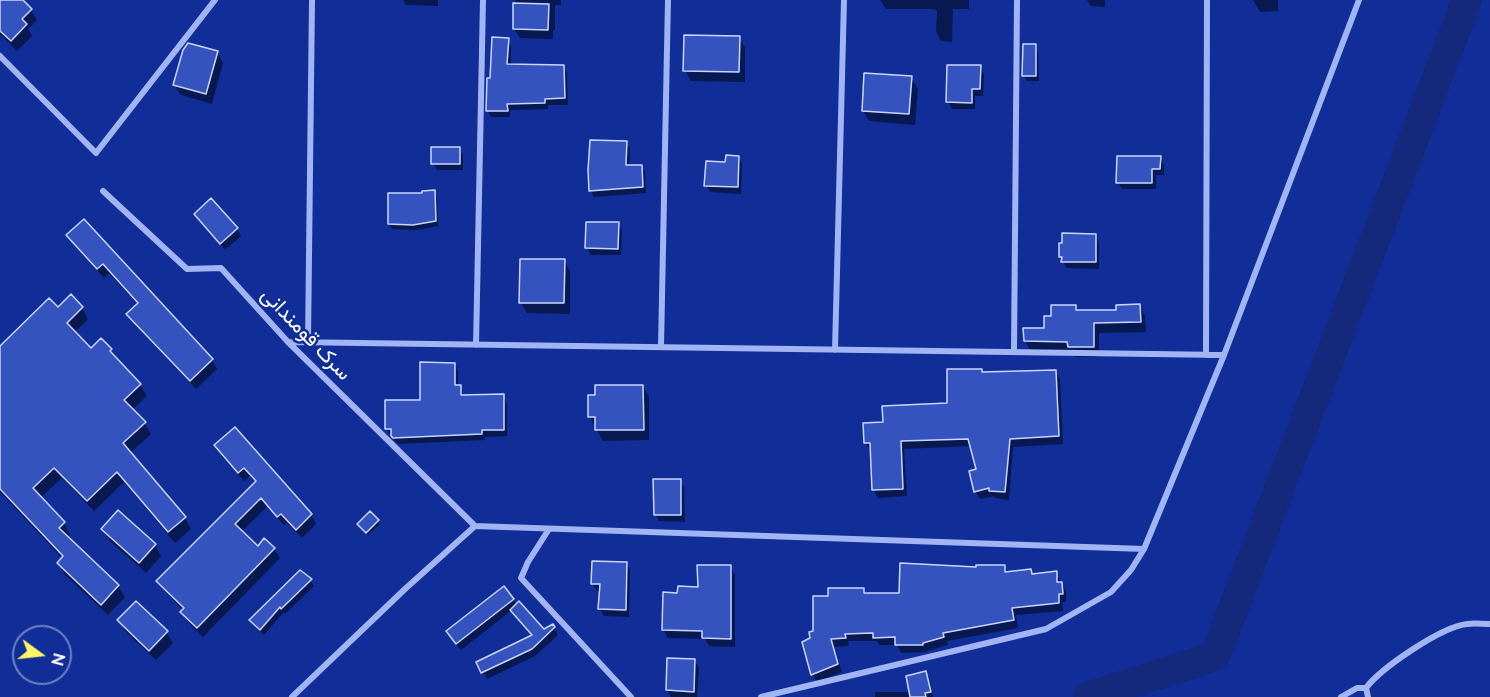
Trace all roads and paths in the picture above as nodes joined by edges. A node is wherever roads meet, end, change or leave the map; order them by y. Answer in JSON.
{"nodes":[{"id":1,"x":214,"y":0,"type":"edge"},
{"id":2,"x":312,"y":0,"type":"edge"},
{"id":3,"x":483,"y":0,"type":"edge"},
{"id":4,"x":668,"y":0,"type":"edge"},
{"id":5,"x":844,"y":0,"type":"edge"},
{"id":6,"x":1017,"y":0,"type":"edge"},
{"id":7,"x":1207,"y":0,"type":"edge"},
{"id":8,"x":1359,"y":0,"type":"edge"},
{"id":9,"x":0,"y":56,"type":"edge"},
{"id":10,"x":103,"y":191,"type":"dead end"},
{"id":11,"x":308,"y":341,"type":"junction"},
{"id":12,"x":288,"y":342,"type":"junction"},
{"id":13,"x":476,"y":345,"type":"junction"},
{"id":14,"x":661,"y":347,"type":"junction"},
{"id":15,"x":835,"y":350,"type":"junction"},
{"id":16,"x":1014,"y":352,"type":"junction"},
{"id":17,"x":1206,"y":355,"type":"junction"},
{"id":18,"x":1224,"y":355,"type":"junction"},
{"id":19,"x":475,"y":526,"type":"junction"},
{"id":20,"x":549,"y":529,"type":"junction"},
{"id":21,"x":1144,"y":549,"type":"junction"},
{"id":22,"x":1490,"y":624,"type":"edge"},
{"id":23,"x":1366,"y":688,"type":"junction"},
{"id":24,"x":292,"y":697,"type":"edge"},
{"id":25,"x":631,"y":697,"type":"edge"},
{"id":26,"x":761,"y":697,"type":"edge"},
{"id":27,"x":1341,"y":697,"type":"edge"},
{"id":28,"x":1368,"y":697,"type":"edge"}],
"edges":[{"from":1,"to":9,"type":"street"},
{"from":2,"to":11,"type":"street"},
{"from":3,"to":13,"type":"street"},
{"from":4,"to":14,"type":"street"},
{"from":5,"to":15,"type":"street"},
{"from":6,"to":16,"type":"street"},
{"from":7,"to":17,"type":"street"},
{"from":8,"to":18,"type":"street"},
{"from":10,"to":12,"type":"street","name":"سرک قومندانی"},
{"from":11,"to":12,"type":"street"},
{"from":11,"to":13,"type":"street"},
{"from":12,"to":19,"type":"street","name":"سرک قومندانی"},
{"from":13,"to":14,"type":"street"},
{"from":14,"to":15,"type":"street"},
{"from":15,"to":16,"type":"street"},
{"from":16,"to":17,"type":"street"},
{"from":17,"to":18,"type":"street"},
{"from":18,"to":21,"type":"street"},
{"from":19,"to":20,"type":"street"},
{"from":19,"to":24,"type":"street"},
{"from":20,"to":21,"type":"street"},
{"from":20,"to":25,"type":"street"},
{"from":21,"to":26,"type":"street"},
{"from":22,"to":23,"type":"street"},
{"from":23,"to":27,"type":"street"},
{"from":23,"to":28,"type":"street"}]}
